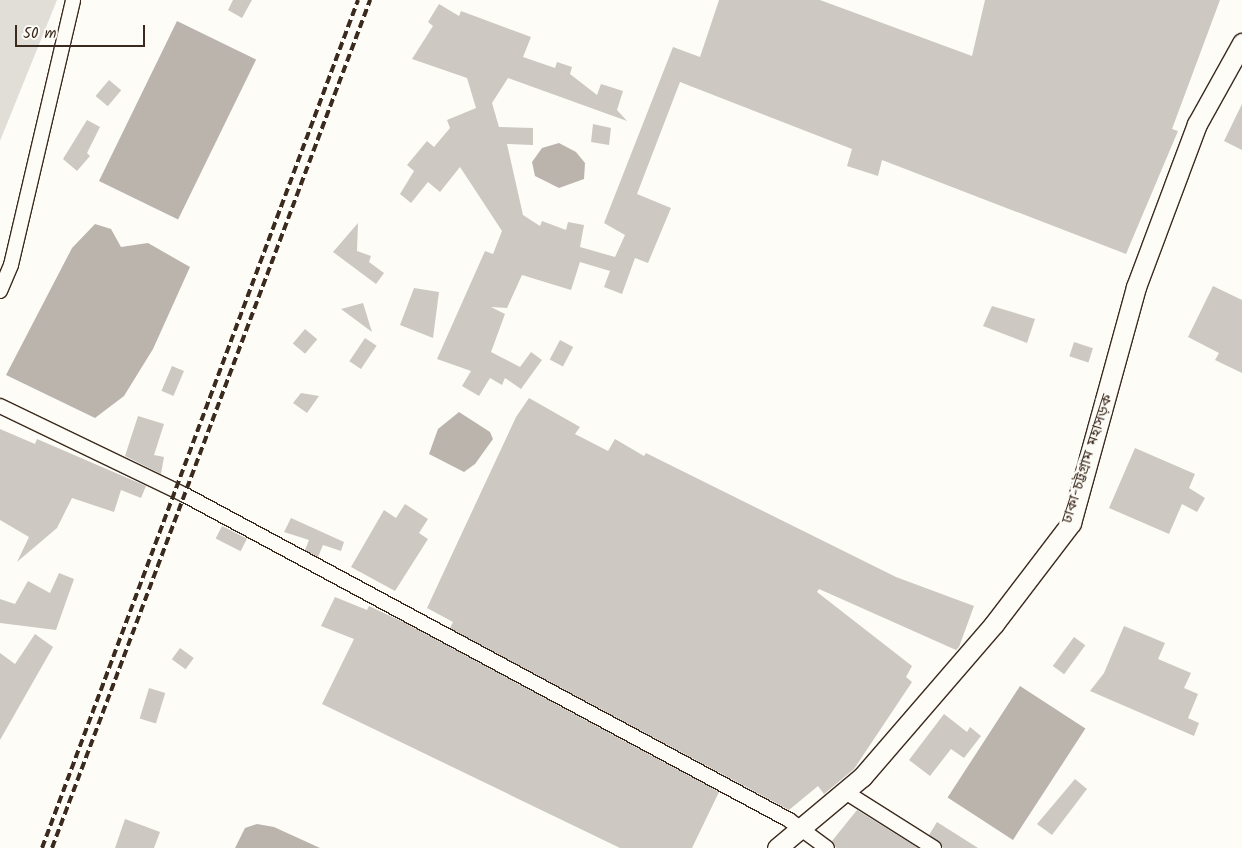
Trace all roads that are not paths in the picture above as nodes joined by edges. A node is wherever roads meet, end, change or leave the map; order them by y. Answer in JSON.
{"nodes":[{"id":1,"x":73,"y":0,"type":"edge"},
{"id":2,"x":1242,"y":43,"type":"edge"},
{"id":3,"x":0,"y":291,"type":"edge"},
{"id":4,"x":0,"y":406,"type":"edge"},
{"id":5,"x":847,"y":793,"type":"junction"},
{"id":6,"x":801,"y":829,"type":"junction"},
{"id":7,"x":778,"y":848,"type":"edge"},
{"id":8,"x":827,"y":848,"type":"edge"},
{"id":9,"x":934,"y":848,"type":"edge"}],
"edges":[{"from":1,"to":3,"type":"street"},
{"from":2,"to":5,"type":"street","name":"ঢাকা-চট্টগ্রাম মহাসড়ক"},
{"from":4,"to":6,"type":"street"},
{"from":5,"to":6,"type":"street","name":"ঢাকা-চট্টগ্রাম মহাসড়ক"},
{"from":5,"to":9,"type":"street"},
{"from":6,"to":7,"type":"street","name":"ঢাকা-চট্টগ্রাম মহাসড়ক"},
{"from":6,"to":8,"type":"street"}]}
